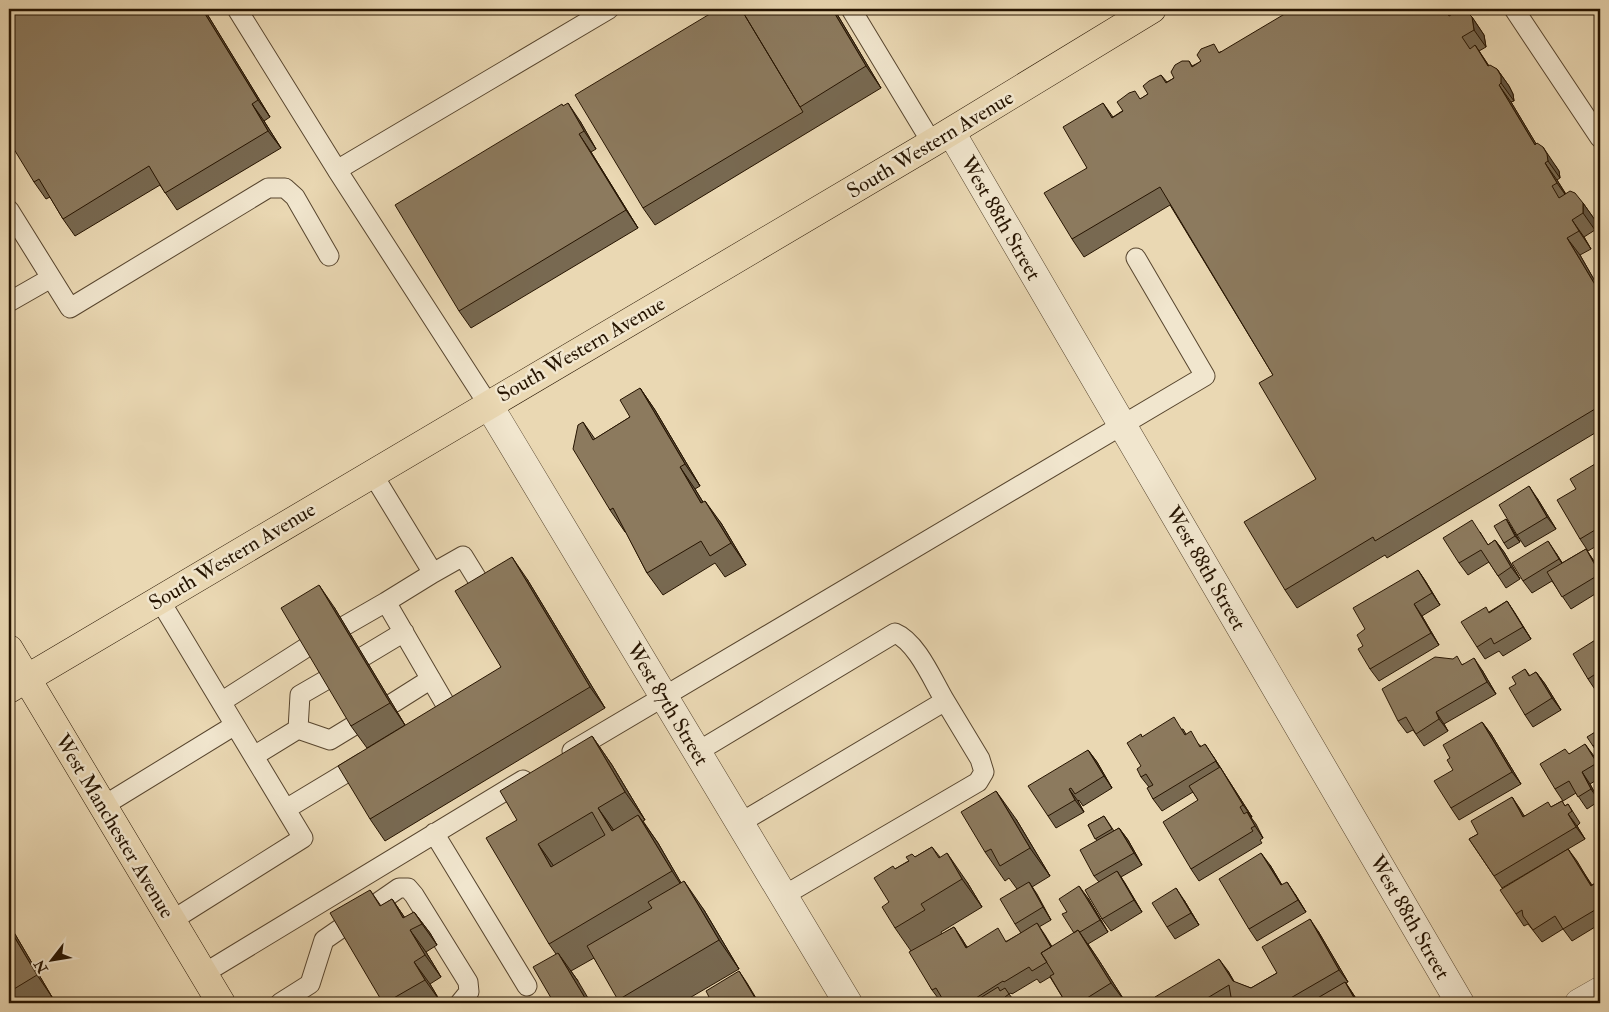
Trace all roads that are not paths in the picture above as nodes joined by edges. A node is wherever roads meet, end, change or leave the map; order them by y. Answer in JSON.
{"nodes":[{"id":1,"x":238,"y":9,"type":"edge"},
{"id":2,"x":609,"y":9,"type":"edge"},
{"id":3,"x":851,"y":9,"type":"edge"},
{"id":4,"x":1152,"y":9,"type":"edge"},
{"id":5,"x":1514,"y":9,"type":"edge"},
{"id":6,"x":942,"y":138,"type":"junction"},
{"id":7,"x":1600,"y":138,"type":"edge"},
{"id":8,"x":337,"y":170,"type":"junction"},
{"id":9,"x":9,"y":210,"type":"edge"},
{"id":10,"x":328,"y":256,"type":"dead end"},
{"id":11,"x":1136,"y":258,"type":"dead end"},
{"id":12,"x":51,"y":278,"type":"junction"},
{"id":13,"x":9,"y":302,"type":"edge"},
{"id":14,"x":488,"y":404,"type":"junction"},
{"id":15,"x":1123,"y":426,"type":"junction"},
{"id":16,"x":372,"y":473,"type":"junction"},
{"id":17,"x":433,"y":573,"type":"junction"},
{"id":18,"x":487,"y":595,"type":"edge"},
{"id":19,"x":159,"y":600,"type":"junction"},
{"id":20,"x":386,"y":602,"type":"junction"},
{"id":21,"x":346,"y":625,"type":"dead end"},
{"id":22,"x":404,"y":632,"type":"junction"},
{"id":23,"x":308,"y":647,"type":"edge"},
{"id":24,"x":9,"y":649,"type":"edge"},
{"id":25,"x":364,"y":656,"type":"edge"},
{"id":26,"x":431,"y":679,"type":"junction"},
{"id":27,"x":326,"y":680,"type":"edge"},
{"id":28,"x":18,"y":684,"type":"edge"},
{"id":29,"x":663,"y":696,"type":"junction"},
{"id":30,"x":945,"y":701,"type":"junction"},
{"id":31,"x":221,"y":702,"type":"junction"},
{"id":32,"x":393,"y":704,"type":"dead end"},
{"id":33,"x":235,"y":725,"type":"junction"},
{"id":34,"x":353,"y":726,"type":"edge"},
{"id":35,"x":426,"y":726,"type":"edge"},
{"id":36,"x":298,"y":729,"type":"junction"},
{"id":37,"x":697,"y":752,"type":"junction"},
{"id":38,"x":378,"y":754,"type":"edge"},
{"id":39,"x":254,"y":756,"type":"junction"},
{"id":40,"x":553,"y":762,"type":"edge"},
{"id":41,"x":536,"y":772,"type":"edge"},
{"id":42,"x":103,"y":806,"type":"junction"},
{"id":43,"x":286,"y":809,"type":"junction"},
{"id":44,"x":740,"y":824,"type":"junction"},
{"id":45,"x":434,"y":833,"type":"junction"},
{"id":46,"x":783,"y":896,"type":"junction"},
{"id":47,"x":171,"y":921,"type":"junction"},
{"id":48,"x":203,"y":974,"type":"junction"},
{"id":49,"x":527,"y":986,"type":"dead end"},
{"id":50,"x":1600,"y":991,"type":"edge"},
{"id":51,"x":221,"y":1003,"type":"edge"},
{"id":52,"x":280,"y":1003,"type":"edge"},
{"id":53,"x":460,"y":1003,"type":"edge"},
{"id":54,"x":848,"y":1003,"type":"edge"},
{"id":55,"x":1460,"y":1003,"type":"edge"},
{"id":56,"x":1579,"y":1003,"type":"edge"}],
"edges":[{"from":1,"to":8,"type":"lane"},
{"from":2,"to":8,"type":"lane"},
{"from":3,"to":6,"type":"lane"},
{"from":4,"to":6,"type":"main road","name":"South Western Avenue"},
{"from":5,"to":7,"type":"lane"},
{"from":6,"to":14,"type":"main road","name":"South Western Avenue"},
{"from":6,"to":15,"type":"street","name":"West 88th Street"},
{"from":8,"to":14,"type":"lane"},
{"from":9,"to":12,"type":"lane"},
{"from":10,"to":12,"type":"lane"},
{"from":11,"to":15,"type":"lane"},
{"from":12,"to":13,"type":"lane"},
{"from":14,"to":16,"type":"main road","name":"South Western Avenue"},
{"from":14,"to":29,"type":"street","name":"West 87th Street"},
{"from":15,"to":29,"type":"lane"},
{"from":15,"to":55,"type":"street","name":"West 88th Street"},
{"from":16,"to":17,"type":"lane"},
{"from":16,"to":19,"type":"main road","name":"South Western Avenue"},
{"from":17,"to":18,"type":"lane"},
{"from":17,"to":20,"type":"lane"},
{"from":19,"to":28,"type":"main road","name":"South Western Avenue"},
{"from":19,"to":31,"type":"lane"},
{"from":20,"to":21,"type":"lane"},
{"from":20,"to":22,"type":"lane"},
{"from":22,"to":25,"type":"lane"},
{"from":22,"to":26,"type":"lane"},
{"from":23,"to":31,"type":"lane"},
{"from":24,"to":28,"type":"main road","name":"West Manchester Avenue"},
{"from":26,"to":32,"type":"lane"},
{"from":26,"to":35,"type":"lane"},
{"from":27,"to":36,"type":"lane"},
{"from":28,"to":42,"type":"main road","name":"West Manchester Avenue"},
{"from":29,"to":37,"type":"street","name":"West 87th Street"},
{"from":29,"to":40,"type":"lane"},
{"from":30,"to":37,"type":"lane"},
{"from":30,"to":44,"type":"lane"},
{"from":30,"to":46,"type":"lane"},
{"from":31,"to":33,"type":"lane"},
{"from":33,"to":39,"type":"lane"},
{"from":33,"to":42,"type":"lane"},
{"from":34,"to":36,"type":"lane"},
{"from":36,"to":39,"type":"lane"},
{"from":37,"to":44,"type":"street","name":"West 87th Street"},
{"from":38,"to":43,"type":"lane"},
{"from":39,"to":43,"type":"lane"},
{"from":41,"to":45,"type":"lane"},
{"from":42,"to":47,"type":"main road","name":"West Manchester Avenue"},
{"from":43,"to":47,"type":"lane"},
{"from":44,"to":46,"type":"street","name":"West 87th Street"},
{"from":45,"to":48,"type":"lane"},
{"from":45,"to":49,"type":"lane"},
{"from":46,"to":54,"type":"street","name":"West 87th Street"},
{"from":47,"to":48,"type":"main road","name":"West Manchester Avenue"},
{"from":48,"to":51,"type":"main road","name":"West Manchester Avenue"},
{"from":50,"to":56,"type":"street"},
{"from":52,"to":53,"type":"lane"}]}
